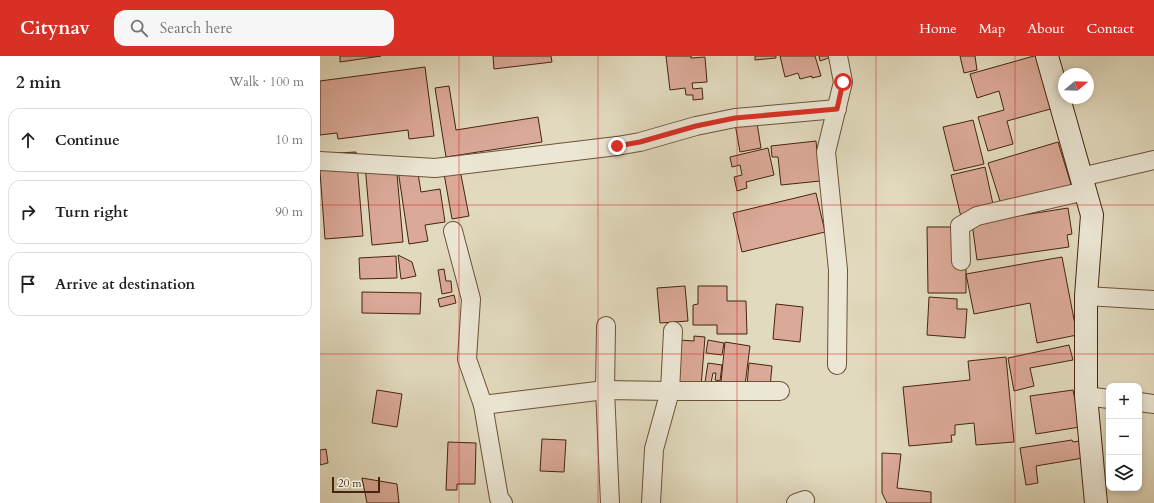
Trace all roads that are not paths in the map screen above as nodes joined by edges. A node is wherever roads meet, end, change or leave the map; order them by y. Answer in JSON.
{"nodes":[{"id":1,"x":838,"y":56,"type":"edge"},
{"id":2,"x":1047,"y":56,"type":"edge"},
{"id":3,"x":837,"y":109,"type":"junction"},
{"id":4,"x":1154,"y":160,"type":"edge"},
{"id":5,"x":320,"y":161,"type":"edge"},
{"id":6,"x":1083,"y":184,"type":"junction"},
{"id":7,"x":453,"y":231,"type":"dead end"},
{"id":8,"x":961,"y":261,"type":"dead end"},
{"id":9,"x":1086,"y":296,"type":"junction"},
{"id":10,"x":1154,"y":300,"type":"edge"},
{"id":11,"x":606,"y":326,"type":"dead end"},
{"id":12,"x":673,"y":331,"type":"dead end"},
{"id":13,"x":837,"y":365,"type":"dead end"},
{"id":14,"x":605,"y":390,"type":"junction"},
{"id":15,"x":670,"y":391,"type":"junction"},
{"id":16,"x":780,"y":391,"type":"dead end"},
{"id":17,"x":1086,"y":396,"type":"junction"},
{"id":18,"x":1106,"y":399,"type":"edge"},
{"id":19,"x":1142,"y":402,"type":"edge"},
{"id":20,"x":1154,"y":404,"type":"edge"},
{"id":21,"x":483,"y":405,"type":"junction"},
{"id":22,"x":503,"y":503,"type":"edge"},
{"id":23,"x":610,"y":503,"type":"edge"},
{"id":24,"x":651,"y":503,"type":"edge"},
{"id":25,"x":1096,"y":503,"type":"edge"}],
"edges":[{"from":1,"to":3,"type":"street"},
{"from":2,"to":6,"type":"street"},
{"from":3,"to":5,"type":"street"},
{"from":3,"to":13,"type":"street"},
{"from":4,"to":6,"type":"street"},
{"from":6,"to":8,"type":"street"},
{"from":6,"to":9,"type":"street"},
{"from":7,"to":21,"type":"street"},
{"from":9,"to":10,"type":"street"},
{"from":9,"to":17,"type":"street"},
{"from":11,"to":14,"type":"street"},
{"from":12,"to":15,"type":"street"},
{"from":14,"to":15,"type":"street"},
{"from":14,"to":21,"type":"street"},
{"from":14,"to":23,"type":"street"},
{"from":15,"to":16,"type":"street"},
{"from":15,"to":24,"type":"street"},
{"from":17,"to":18,"type":"street"},
{"from":17,"to":25,"type":"street"},
{"from":19,"to":20,"type":"street"},
{"from":21,"to":22,"type":"street"}]}
